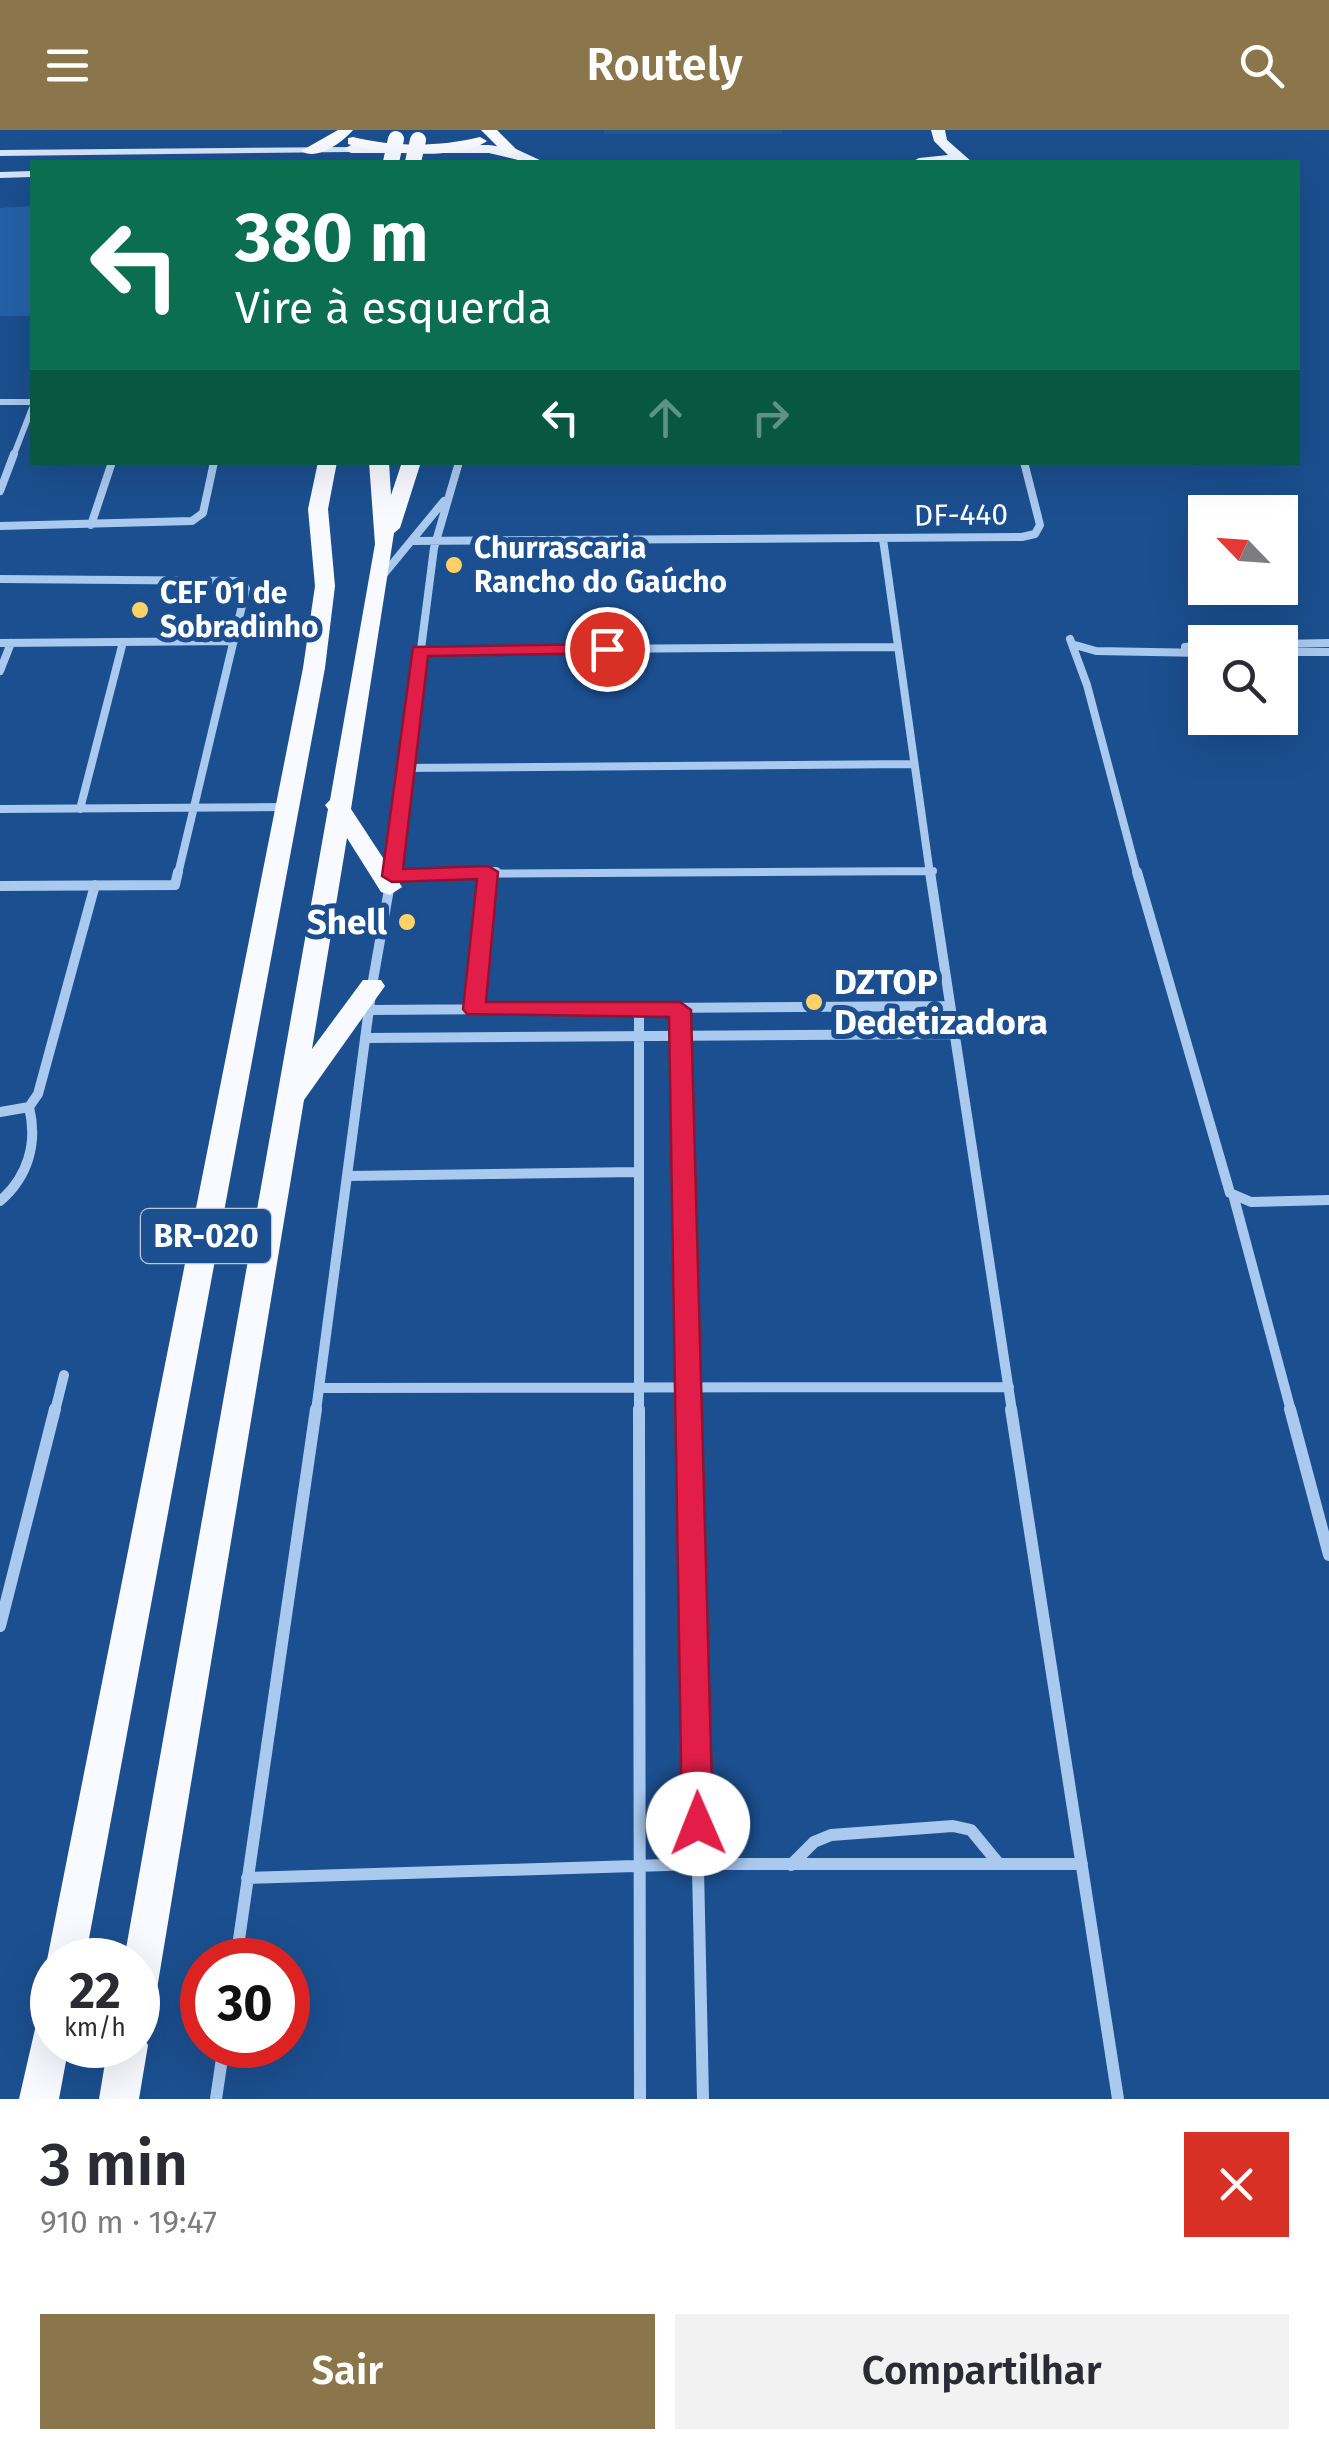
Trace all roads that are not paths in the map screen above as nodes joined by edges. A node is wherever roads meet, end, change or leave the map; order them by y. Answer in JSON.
{"nodes":[{"id":1,"x":397,"y":134,"type":"edge"},
{"id":2,"x":419,"y":135,"type":"edge"},
{"id":3,"x":940,"y":136,"type":"edge"},
{"id":4,"x":351,"y":142,"type":"edge"},
{"id":5,"x":478,"y":145,"type":"edge"},
{"id":6,"x":309,"y":151,"type":"joint"},
{"id":7,"x":511,"y":152,"type":"joint"},
{"id":8,"x":0,"y":153,"type":"edge"},
{"id":9,"x":391,"y":160,"type":"edge"},
{"id":10,"x":413,"y":160,"type":"edge"},
{"id":11,"x":531,"y":160,"type":"edge"},
{"id":12,"x":922,"y":160,"type":"edge"},
{"id":13,"x":962,"y":160,"type":"edge"},
{"id":14,"x":30,"y":174,"type":"edge"},
{"id":15,"x":0,"y":175,"type":"edge"},
{"id":16,"x":0,"y":402,"type":"edge"},
{"id":17,"x":30,"y":405,"type":"edge"},
{"id":18,"x":30,"y":411,"type":"edge"},
{"id":19,"x":0,"y":452,"type":"edge"},
{"id":20,"x":16,"y":452,"type":"junction"},
{"id":21,"x":111,"y":465,"type":"edge"},
{"id":22,"x":213,"y":465,"type":"edge"},
{"id":23,"x":309,"y":465,"type":"edge"},
{"id":24,"x":327,"y":465,"type":"edge"},
{"id":25,"x":380,"y":465,"type":"edge"},
{"id":26,"x":411,"y":465,"type":"edge"},
{"id":27,"x":459,"y":465,"type":"edge"},
{"id":28,"x":1025,"y":465,"type":"edge"},
{"id":29,"x":0,"y":491,"type":"edge"},
{"id":30,"x":448,"y":496,"type":"junction"},
{"id":31,"x":318,"y":509,"type":"junction"},
{"id":32,"x":91,"y":525,"type":"junction"},
{"id":33,"x":0,"y":526,"type":"edge"},
{"id":34,"x":883,"y":539,"type":"junction"},
{"id":35,"x":436,"y":541,"type":"junction"},
{"id":36,"x":398,"y":542,"type":"junction"},
{"id":37,"x":0,"y":579,"type":"edge"},
{"id":38,"x":234,"y":641,"type":"junction"},
{"id":39,"x":123,"y":642,"type":"junction"},
{"id":40,"x":0,"y":643,"type":"edge"},
{"id":41,"x":11,"y":643,"type":"junction"},
{"id":42,"x":1298,"y":644,"type":"edge"},
{"id":43,"x":1329,"y":644,"type":"edge"},
{"id":44,"x":896,"y":647,"type":"junction"},
{"id":45,"x":1188,"y":647,"type":"edge"},
{"id":46,"x":419,"y":650,"type":"junction"},
{"id":47,"x":1154,"y":652,"type":"junction"},
{"id":48,"x":1298,"y":652,"type":"edge"},
{"id":49,"x":1329,"y":652,"type":"edge"},
{"id":50,"x":1188,"y":653,"type":"edge"},
{"id":51,"x":0,"y":672,"type":"edge"},
{"id":52,"x":914,"y":764,"type":"junction"},
{"id":53,"x":404,"y":768,"type":"junction"},
{"id":54,"x":337,"y":806,"type":"junction"},
{"id":55,"x":286,"y":807,"type":"junction"},
{"id":56,"x":80,"y":809,"type":"junction"},
{"id":57,"x":193,"y":809,"type":"junction"},
{"id":58,"x":0,"y":810,"type":"edge"},
{"id":59,"x":488,"y":872,"type":"junction"},
{"id":60,"x":933,"y":872,"type":"junction"},
{"id":61,"x":391,"y":881,"type":"junction"},
{"id":62,"x":0,"y":886,"type":"edge"},
{"id":63,"x":95,"y":886,"type":"junction"},
{"id":64,"x":370,"y":998,"type":"junction"},
{"id":65,"x":950,"y":1006,"type":"junction"},
{"id":66,"x":474,"y":1009,"type":"junction"},
{"id":67,"x":639,"y":1009,"type":"junction"},
{"id":68,"x":680,"y":1010,"type":"junction"},
{"id":69,"x":954,"y":1034,"type":"junction"},
{"id":70,"x":639,"y":1035,"type":"junction"},
{"id":71,"x":680,"y":1035,"type":"junction"},
{"id":72,"x":365,"y":1038,"type":"junction"},
{"id":73,"x":287,"y":1102,"type":"junction"},
{"id":74,"x":29,"y":1107,"type":"junction"},
{"id":75,"x":0,"y":1112,"type":"edge"},
{"id":76,"x":639,"y":1172,"type":"junction"},
{"id":77,"x":348,"y":1176,"type":"junction"},
{"id":78,"x":1234,"y":1198,"type":"junction"},
{"id":79,"x":1329,"y":1200,"type":"edge"},
{"id":80,"x":0,"y":1201,"type":"edge"},
{"id":81,"x":64,"y":1375,"type":"dead end"},
{"id":82,"x":1008,"y":1387,"type":"junction"},
{"id":83,"x":319,"y":1388,"type":"junction"},
{"id":84,"x":640,"y":1388,"type":"junction"},
{"id":85,"x":690,"y":1388,"type":"junction"},
{"id":86,"x":1329,"y":1555,"type":"edge"},
{"id":87,"x":0,"y":1626,"type":"edge"},
{"id":88,"x":698,"y":1864,"type":"junction"},
{"id":89,"x":999,"y":1864,"type":"junction"},
{"id":90,"x":1082,"y":1864,"type":"junction"},
{"id":91,"x":792,"y":1865,"type":"junction"},
{"id":92,"x":642,"y":1866,"type":"junction"},
{"id":93,"x":248,"y":1878,"type":"junction"},
{"id":94,"x":70,"y":1938,"type":"edge"},
{"id":95,"x":147,"y":1938,"type":"edge"},
{"id":96,"x":239,"y":1938,"type":"edge"},
{"id":97,"x":45,"y":2068,"type":"edge"},
{"id":98,"x":124,"y":2068,"type":"edge"},
{"id":99,"x":221,"y":2068,"type":"edge"},
{"id":100,"x":39,"y":2099,"type":"edge"},
{"id":101,"x":119,"y":2099,"type":"edge"},
{"id":102,"x":216,"y":2099,"type":"edge"},
{"id":103,"x":640,"y":2099,"type":"edge"},
{"id":104,"x":703,"y":2099,"type":"edge"},
{"id":105,"x":1118,"y":2099,"type":"edge"}],
"edges":[{"from":1,"to":9,"type":"highway","bridge":true},
{"from":2,"to":10,"type":"highway","bridge":true},
{"from":3,"to":12,"type":"main road"},
{"from":3,"to":13,"type":"main road"},
{"from":4,"to":5,"type":"highway"},
{"from":4,"to":6,"type":"highway"},
{"from":5,"to":7,"type":"highway"},
{"from":6,"to":8,"type":"main road"},
{"from":7,"to":11,"type":"main road"},
{"from":14,"to":15,"type":"main road"},
{"from":16,"to":17,"type":"street"},
{"from":18,"to":20,"type":"street"},
{"from":19,"to":20,"type":"street"},
{"from":20,"to":29,"type":"street"},
{"from":21,"to":32,"type":"street"},
{"from":22,"to":32,"type":"street"},
{"from":23,"to":31,"type":"highway","number":"BR-020"},
{"from":24,"to":31,"type":"highway","number":"BR-020"},
{"from":25,"to":36,"type":"highway","number":"BR-020"},
{"from":26,"to":36,"type":"highway","number":"BR-020"},
{"from":27,"to":30,"type":"street"},
{"from":28,"to":34,"type":"street","name":"DF-440","number":"DF-440"},
{"from":30,"to":35,"type":"street"},
{"from":30,"to":36,"type":"street"},
{"from":31,"to":55,"type":"highway","number":"BR-020"},
{"from":32,"to":33,"type":"street"},
{"from":34,"to":35,"type":"street","name":"DF-440"},
{"from":34,"to":44,"type":"street"},
{"from":35,"to":36,"type":"street","name":"DF-440"},
{"from":35,"to":46,"type":"street"},
{"from":36,"to":54,"type":"highway","number":"BR-020"},
{"from":37,"to":38,"type":"street"},
{"from":38,"to":39,"type":"street"},
{"from":38,"to":57,"type":"street"},
{"from":39,"to":41,"type":"street"},
{"from":39,"to":56,"type":"street"},
{"from":40,"to":41,"type":"street"},
{"from":41,"to":51,"type":"street"},
{"from":42,"to":43,"type":"street"},
{"from":44,"to":46,"type":"street"},
{"from":44,"to":52,"type":"street"},
{"from":45,"to":47,"type":"street"},
{"from":46,"to":53,"type":"street"},
{"from":47,"to":50,"type":"street"},
{"from":47,"to":78,"type":"street"},
{"from":48,"to":49,"type":"street"},
{"from":52,"to":53,"type":"street"},
{"from":52,"to":60,"type":"street"},
{"from":53,"to":61,"type":"street"},
{"from":54,"to":61,"type":"highway"},
{"from":54,"to":73,"type":"highway","number":"BR-020"},
{"from":55,"to":57,"type":"street"},
{"from":55,"to":94,"type":"highway","number":"BR-020"},
{"from":56,"to":57,"type":"street"},
{"from":56,"to":58,"type":"street"},
{"from":57,"to":63,"type":"street"},
{"from":59,"to":60,"type":"street"},
{"from":59,"to":61,"type":"street"},
{"from":59,"to":66,"type":"street"},
{"from":60,"to":65,"type":"street"},
{"from":61,"to":64,"type":"street"},
{"from":62,"to":63,"type":"street"},
{"from":63,"to":74,"type":"street"},
{"from":64,"to":66,"type":"street"},
{"from":64,"to":72,"type":"street"},
{"from":64,"to":73,"type":"highway"},
{"from":65,"to":68,"type":"street"},
{"from":65,"to":69,"type":"street"},
{"from":66,"to":67,"type":"street"},
{"from":67,"to":68,"type":"street"},
{"from":67,"to":70,"type":"street"},
{"from":68,"to":71,"type":"street"},
{"from":69,"to":71,"type":"street"},
{"from":69,"to":82,"type":"street"},
{"from":70,"to":71,"type":"street"},
{"from":70,"to":72,"type":"street"},
{"from":70,"to":76,"type":"street"},
{"from":71,"to":85,"type":"street"},
{"from":72,"to":77,"type":"street"},
{"from":73,"to":95,"type":"highway","number":"BR-020"},
{"from":74,"to":75,"type":"street"},
{"from":74,"to":80,"type":"street"},
{"from":76,"to":77,"type":"street"},
{"from":76,"to":84,"type":"street"},
{"from":77,"to":83,"type":"street"},
{"from":78,"to":79,"type":"street"},
{"from":78,"to":86,"type":"street"},
{"from":81,"to":87,"type":"street"},
{"from":82,"to":85,"type":"street"},
{"from":82,"to":90,"type":"street"},
{"from":83,"to":84,"type":"street"},
{"from":83,"to":93,"type":"street"},
{"from":84,"to":85,"type":"street"},
{"from":84,"to":92,"type":"street"},
{"from":85,"to":88,"type":"street"},
{"from":88,"to":91,"type":"street"},
{"from":88,"to":92,"type":"street"},
{"from":88,"to":104,"type":"street"},
{"from":89,"to":90,"type":"street"},
{"from":89,"to":91,"type":"street"},
{"from":89,"to":91,"type":"street"},
{"from":90,"to":105,"type":"street"},
{"from":92,"to":93,"type":"street"},
{"from":92,"to":103,"type":"street"},
{"from":93,"to":96,"type":"street"},
{"from":97,"to":100,"type":"highway"},
{"from":98,"to":101,"type":"highway"},
{"from":99,"to":102,"type":"street"}]}
